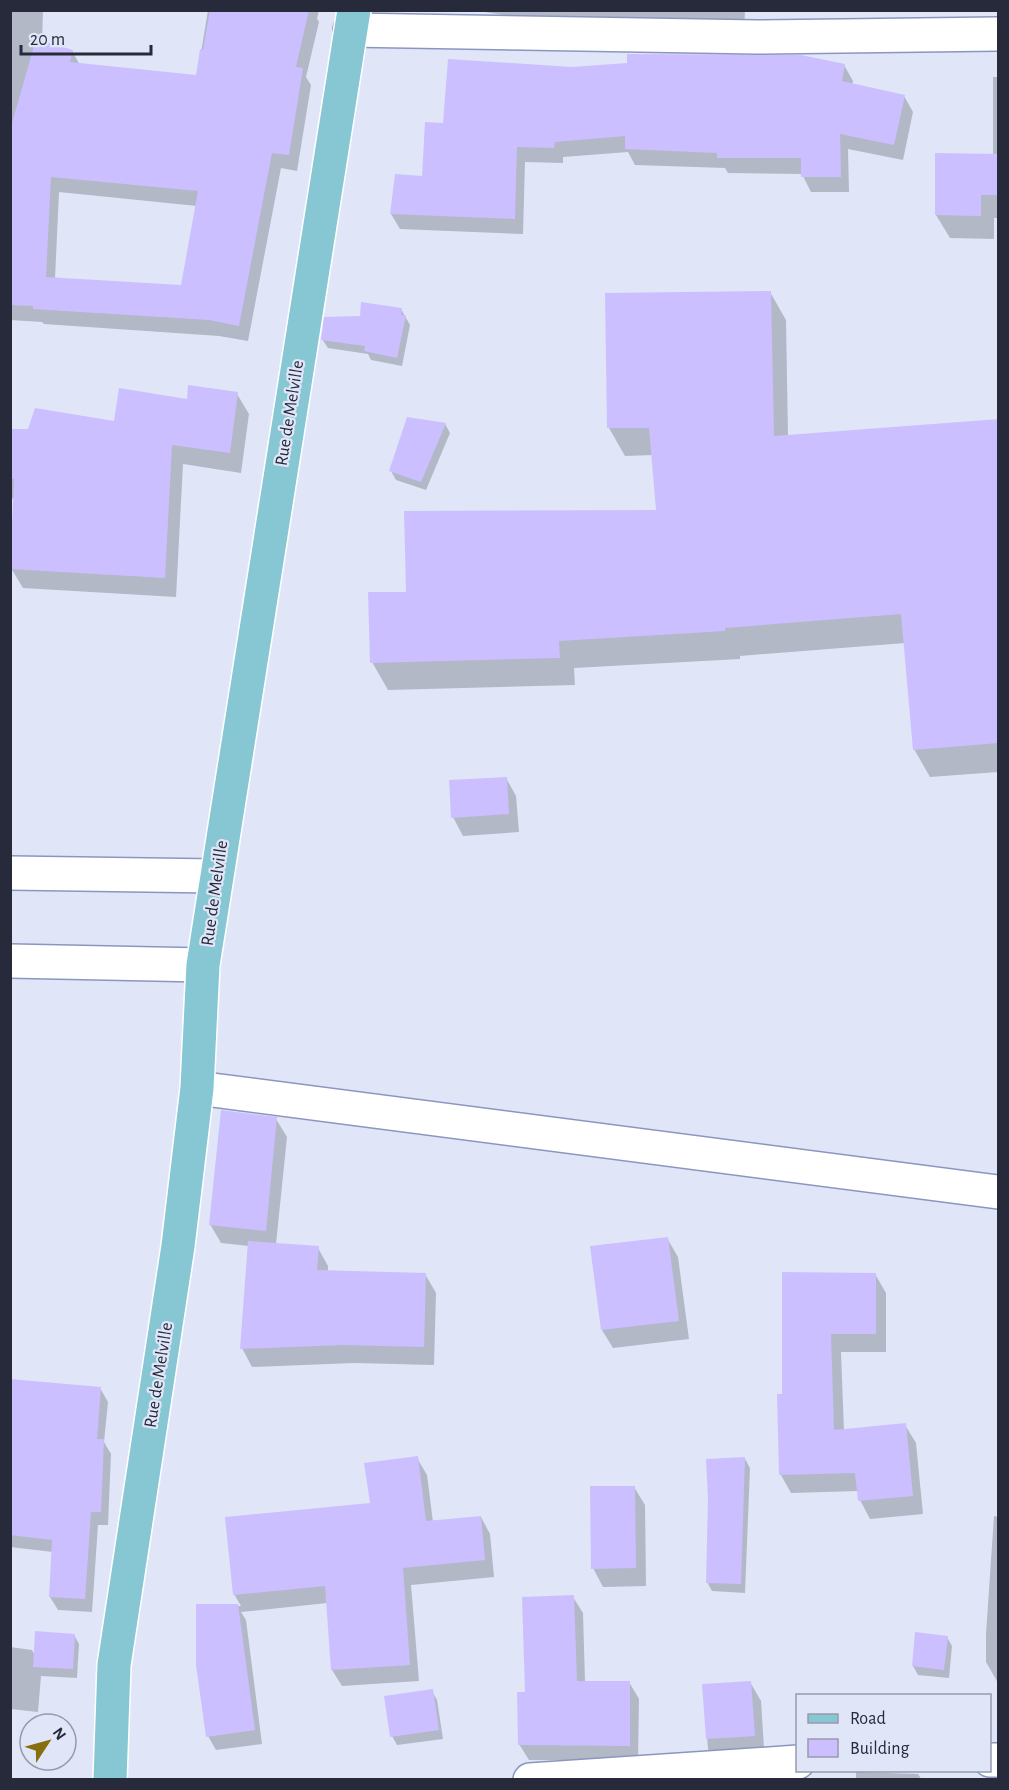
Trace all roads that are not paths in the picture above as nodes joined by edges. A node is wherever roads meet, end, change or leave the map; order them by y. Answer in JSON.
{"nodes":[{"id":1,"x":352,"y":20,"type":"edge"},
{"id":2,"x":999,"y":34,"type":"edge"},
{"id":3,"x":10,"y":873,"type":"edge"},
{"id":4,"x":216,"y":876,"type":"junction"},
{"id":5,"x":10,"y":961,"type":"edge"},
{"id":6,"x":203,"y":965,"type":"junction"},
{"id":7,"x":197,"y":1088,"type":"junction"},
{"id":8,"x":999,"y":1191,"type":"edge"},
{"id":9,"x":796,"y":1762,"type":"edge"},
{"id":10,"x":110,"y":1779,"type":"edge"},
{"id":11,"x":530,"y":1779,"type":"edge"}],
"edges":[{"from":1,"to":2,"type":"street"},
{"from":1,"to":4,"type":"main road","name":"Rue de Melville"},
{"from":3,"to":4,"type":"street"},
{"from":4,"to":6,"type":"main road","name":"Rue de Melville"},
{"from":5,"to":6,"type":"street"},
{"from":6,"to":7,"type":"main road","name":"Rue de Melville"},
{"from":7,"to":8,"type":"street"},
{"from":7,"to":10,"type":"main road","name":"Rue de Melville"},
{"from":9,"to":11,"type":"street"}]}
